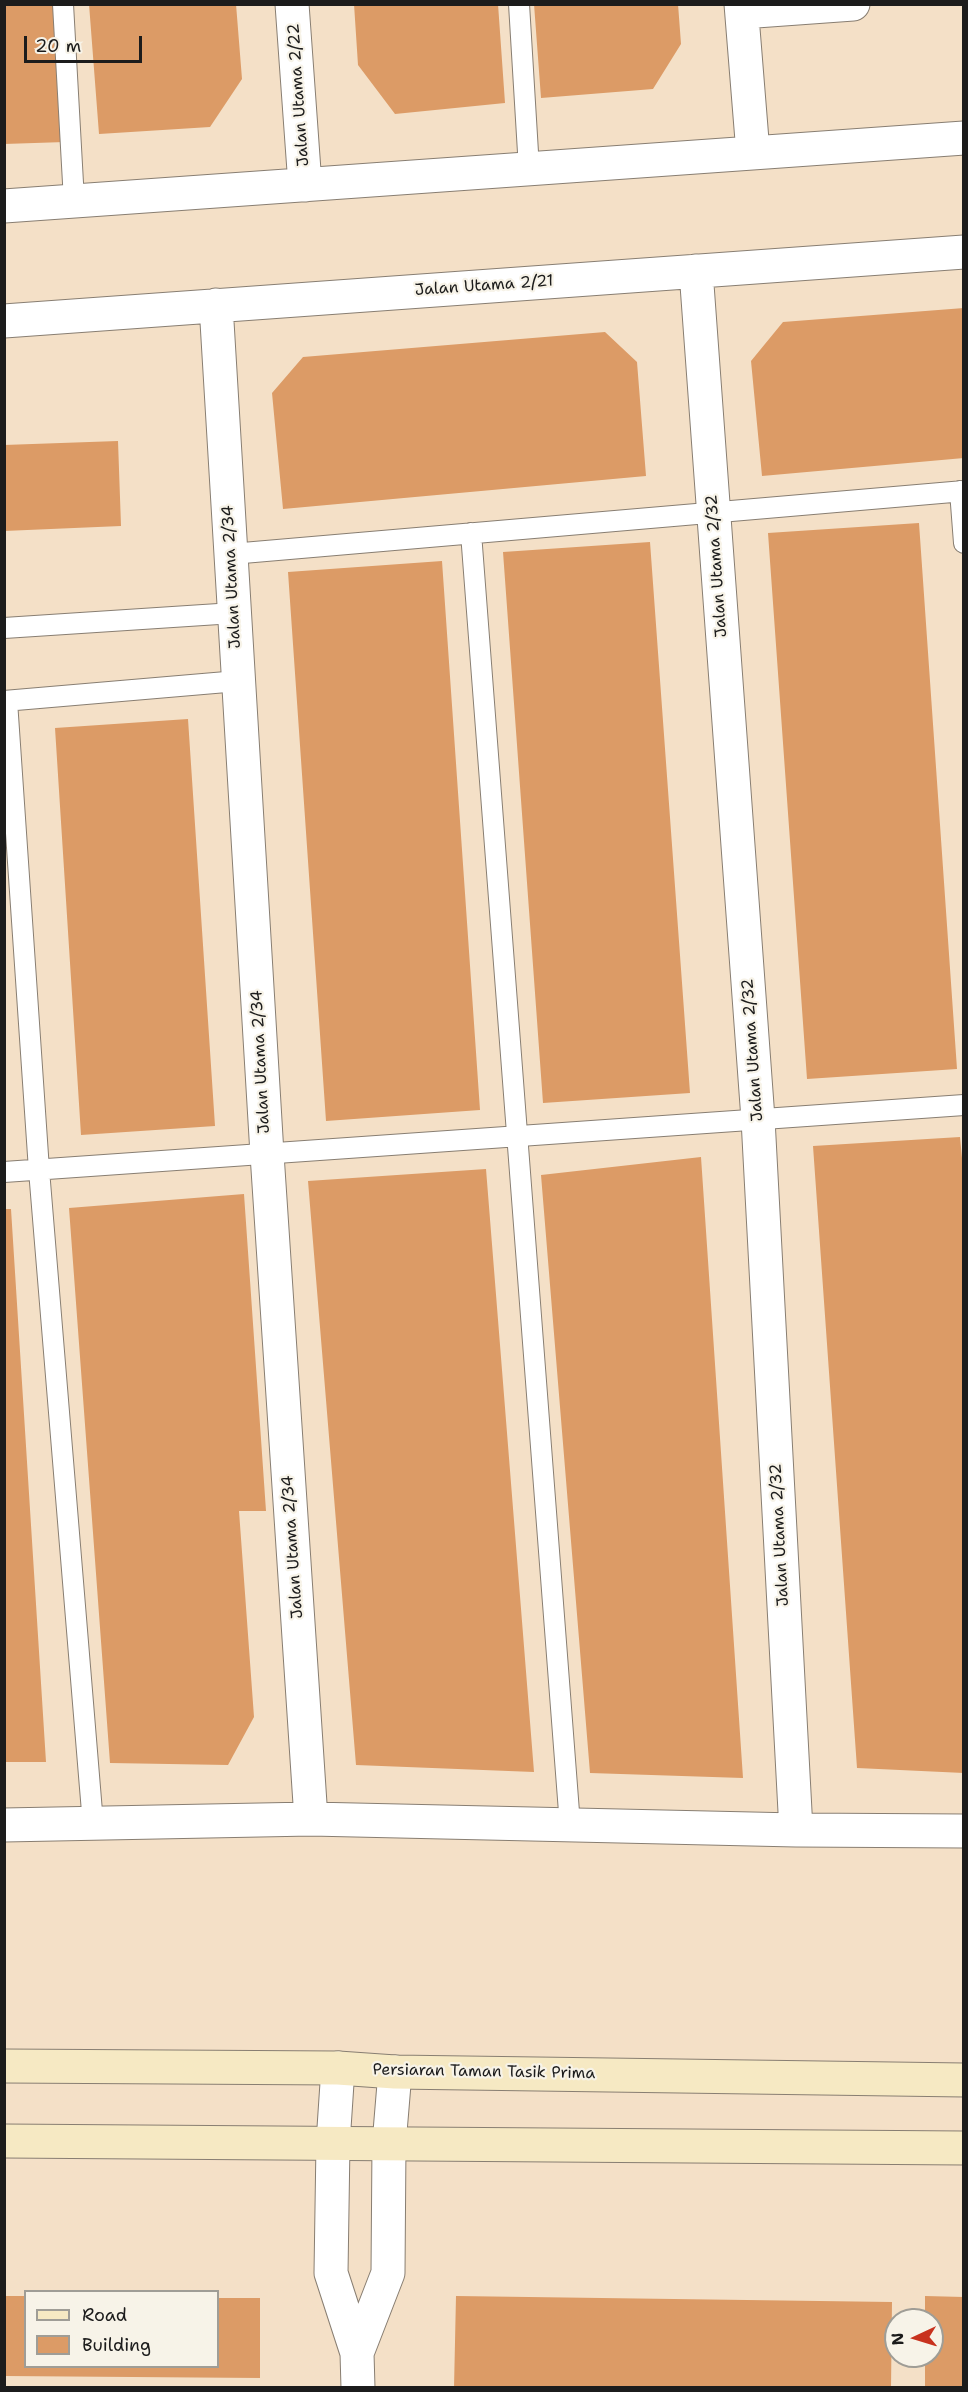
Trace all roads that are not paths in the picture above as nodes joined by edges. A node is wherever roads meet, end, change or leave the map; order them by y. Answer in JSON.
{"nodes":[{"id":1,"x":63,"y":4,"type":"edge"},
{"id":2,"x":292,"y":4,"type":"edge"},
{"id":3,"x":519,"y":4,"type":"edge"},
{"id":4,"x":853,"y":4,"type":"edge"},
{"id":5,"x":742,"y":8,"type":"edge"},
{"id":6,"x":963,"y":138,"type":"edge"},
{"id":7,"x":753,"y":153,"type":"junction"},
{"id":8,"x":529,"y":169,"type":"junction"},
{"id":9,"x":305,"y":184,"type":"junction"},
{"id":10,"x":74,"y":201,"type":"junction"},
{"id":11,"x":4,"y":206,"type":"edge"},
{"id":12,"x":963,"y":252,"type":"edge"},
{"id":13,"x":696,"y":271,"type":"junction"},
{"id":14,"x":216,"y":306,"type":"junction"},
{"id":15,"x":4,"y":321,"type":"edge"},
{"id":16,"x":962,"y":491,"type":"edge"},
{"id":17,"x":713,"y":512,"type":"junction"},
{"id":18,"x":471,"y":533,"type":"junction"},
{"id":19,"x":963,"y":543,"type":"edge"},
{"id":20,"x":231,"y":554,"type":"junction"},
{"id":21,"x":234,"y":613,"type":"junction"},
{"id":22,"x":4,"y":628,"type":"edge"},
{"id":23,"x":238,"y":681,"type":"junction"},
{"id":24,"x":6,"y":701,"type":"edge"},
{"id":25,"x":963,"y":1105,"type":"edge"},
{"id":26,"x":758,"y":1119,"type":"junction"},
{"id":27,"x":518,"y":1136,"type":"junction"},
{"id":28,"x":267,"y":1154,"type":"junction"},
{"id":29,"x":39,"y":1170,"type":"junction"},
{"id":30,"x":4,"y":1172,"type":"edge"},
{"id":31,"x":312,"y":1819,"type":"junction"},
{"id":32,"x":93,"y":1824,"type":"junction"},
{"id":33,"x":570,"y":1825,"type":"junction"},
{"id":34,"x":4,"y":1826,"type":"edge"},
{"id":35,"x":796,"y":1830,"type":"junction"},
{"id":36,"x":963,"y":1831,"type":"edge"},
{"id":37,"x":4,"y":2066,"type":"edge"},
{"id":38,"x":338,"y":2068,"type":"junction"},
{"id":39,"x":395,"y":2072,"type":"junction"},
{"id":40,"x":963,"y":2080,"type":"edge"},
{"id":41,"x":4,"y":2141,"type":"edge"},
{"id":42,"x":333,"y":2143,"type":"junction"},
{"id":43,"x":389,"y":2144,"type":"junction"},
{"id":44,"x":963,"y":2148,"type":"edge"},
{"id":45,"x":357,"y":2353,"type":"junction"},
{"id":46,"x":358,"y":2388,"type":"edge"}],
"edges":[{"from":1,"to":10,"type":"lane"},
{"from":2,"to":9,"type":"street","name":"Jalan Utama 2/22"},
{"from":3,"to":8,"type":"lane"},
{"from":4,"to":5,"type":"street"},
{"from":5,"to":7,"type":"street"},
{"from":6,"to":7,"type":"street"},
{"from":7,"to":8,"type":"street"},
{"from":8,"to":9,"type":"street"},
{"from":9,"to":10,"type":"street"},
{"from":10,"to":11,"type":"street"},
{"from":12,"to":13,"type":"street","name":"Jalan Utama 2/21"},
{"from":13,"to":14,"type":"street","name":"Jalan Utama 2/21"},
{"from":13,"to":17,"type":"street","name":"Jalan Utama 2/32"},
{"from":14,"to":15,"type":"street","name":"Jalan Utama 2/21"},
{"from":14,"to":20,"type":"street","name":"Jalan Utama 2/34"},
{"from":16,"to":17,"type":"lane"},
{"from":16,"to":19,"type":"lane"},
{"from":17,"to":18,"type":"lane"},
{"from":17,"to":26,"type":"street","name":"Jalan Utama 2/32"},
{"from":18,"to":20,"type":"lane"},
{"from":18,"to":27,"type":"lane"},
{"from":20,"to":21,"type":"street","name":"Jalan Utama 2/34"},
{"from":21,"to":22,"type":"lane"},
{"from":21,"to":23,"type":"street","name":"Jalan Utama 2/34"},
{"from":23,"to":24,"type":"lane"},
{"from":23,"to":28,"type":"street","name":"Jalan Utama 2/34"},
{"from":24,"to":29,"type":"lane"},
{"from":25,"to":26,"type":"lane"},
{"from":26,"to":27,"type":"lane"},
{"from":26,"to":35,"type":"street","name":"Jalan Utama 2/32"},
{"from":27,"to":28,"type":"lane"},
{"from":27,"to":33,"type":"lane"},
{"from":28,"to":29,"type":"lane"},
{"from":28,"to":31,"type":"street","name":"Jalan Utama 2/34"},
{"from":29,"to":30,"type":"lane"},
{"from":29,"to":32,"type":"lane"},
{"from":31,"to":32,"type":"street"},
{"from":31,"to":33,"type":"street"},
{"from":32,"to":34,"type":"street"},
{"from":33,"to":35,"type":"street"},
{"from":35,"to":36,"type":"street"},
{"from":37,"to":38,"type":"main road","name":"Persiaran Taman Tasik Prima"},
{"from":38,"to":39,"type":"main road","name":"Persiaran Taman Tasik Prima"},
{"from":38,"to":42,"type":"street"},
{"from":39,"to":40,"type":"main road","name":"Persiaran Taman Tasik Prima"},
{"from":39,"to":43,"type":"street"},
{"from":41,"to":42,"type":"main road"},
{"from":42,"to":43,"type":"main road"},
{"from":42,"to":45,"type":"street"},
{"from":43,"to":44,"type":"main road"},
{"from":43,"to":45,"type":"street"},
{"from":45,"to":46,"type":"street"}]}
